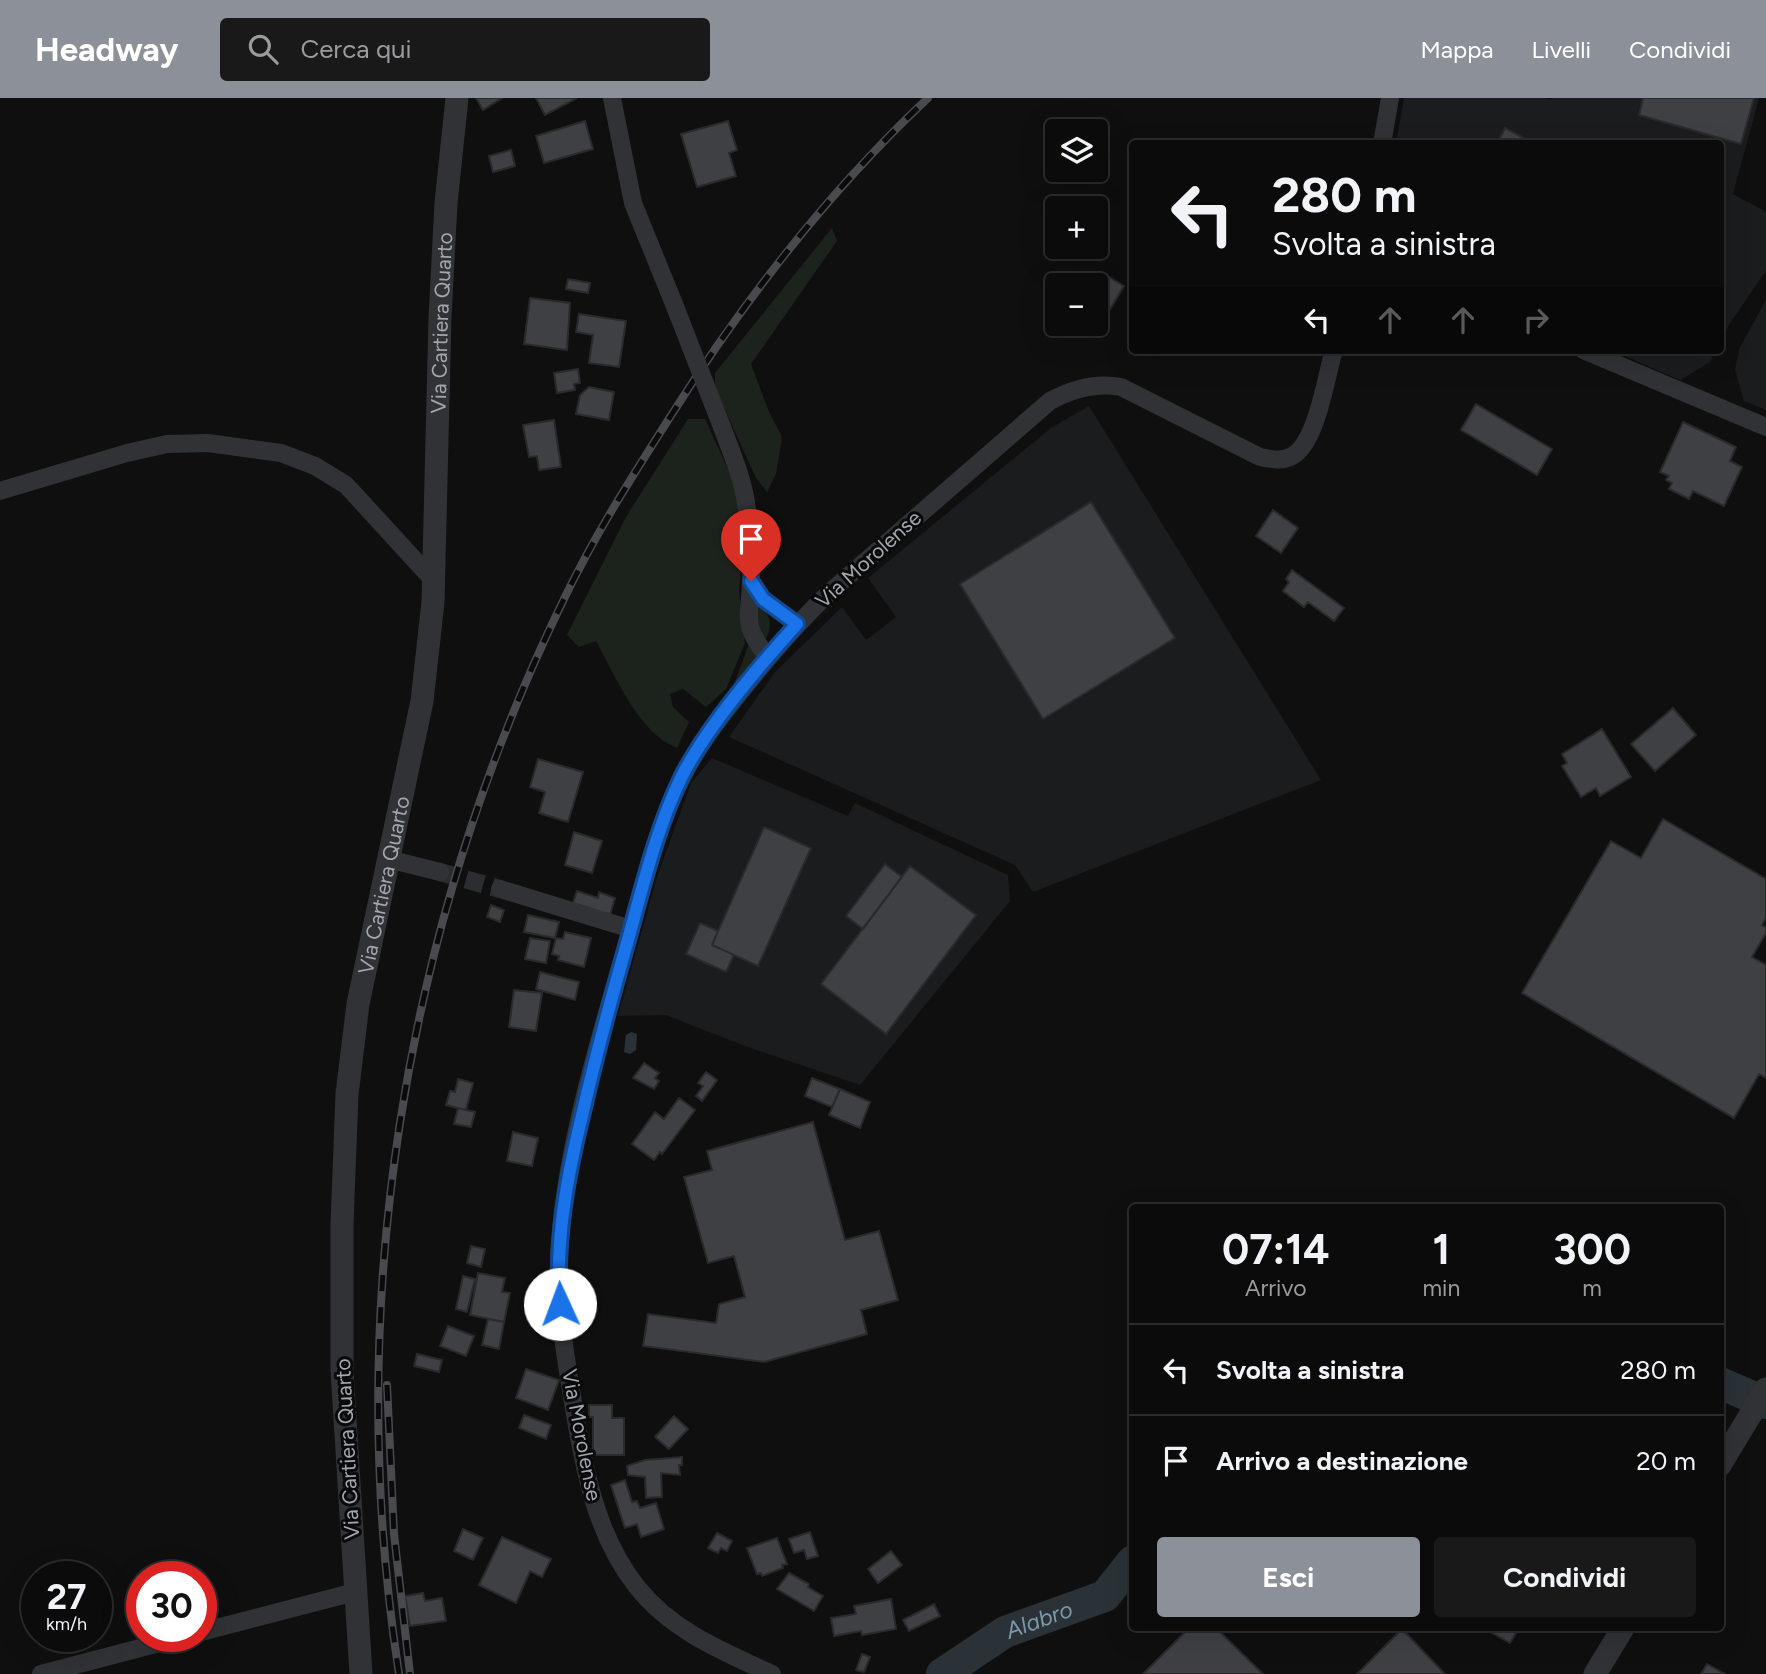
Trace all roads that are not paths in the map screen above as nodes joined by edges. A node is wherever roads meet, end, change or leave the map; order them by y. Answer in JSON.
{"nodes":[{"id":1,"x":457,"y":98,"type":"edge"},
{"id":2,"x":612,"y":98,"type":"edge"},
{"id":3,"x":1391,"y":98,"type":"edge"},
{"id":4,"x":1382,"y":140,"type":"edge"},
{"id":5,"x":1333,"y":354,"type":"edge"},
{"id":6,"x":1593,"y":354,"type":"edge"},
{"id":7,"x":1766,"y":427,"type":"edge"},
{"id":8,"x":0,"y":491,"type":"edge"},
{"id":9,"x":434,"y":581,"type":"junction"},
{"id":10,"x":751,"y":581,"type":"junction"},
{"id":11,"x":797,"y":624,"type":"junction"},
{"id":12,"x":768,"y":657,"type":"junction"},
{"id":13,"x":388,"y":859,"type":"junction"},
{"id":14,"x":440,"y":872,"type":"tunnel mouth"},
{"id":15,"x":500,"y":889,"type":"tunnel mouth"},
{"id":16,"x":631,"y":929,"type":"junction"},
{"id":17,"x":1766,"y":1389,"type":"edge"},
{"id":18,"x":1724,"y":1459,"type":"edge"},
{"id":19,"x":355,"y":1592,"type":"junction"},
{"id":20,"x":217,"y":1628,"type":"edge"},
{"id":21,"x":1621,"y":1631,"type":"edge"},
{"id":22,"x":126,"y":1652,"type":"edge"},
{"id":23,"x":41,"y":1674,"type":"edge"},
{"id":24,"x":361,"y":1674,"type":"edge"},
{"id":25,"x":772,"y":1674,"type":"edge"},
{"id":26,"x":1595,"y":1674,"type":"edge"}],
"edges":[{"from":1,"to":9,"type":"street","name":"Via Cartiera Quarto"},
{"from":2,"to":10,"type":"street","bridge":true},
{"from":3,"to":4,"type":"street"},
{"from":5,"to":11,"type":"street","name":"Via Morolense"},
{"from":6,"to":7,"type":"street"},
{"from":8,"to":9,"type":"street"},
{"from":9,"to":13,"type":"street","name":"Via Cartiera Quarto"},
{"from":10,"to":11,"type":"street"},
{"from":10,"to":12,"type":"street"},
{"from":11,"to":12,"type":"street","name":"Via Morolense"},
{"from":12,"to":16,"type":"street","name":"Via Morolense"},
{"from":13,"to":14,"type":"street"},
{"from":13,"to":19,"type":"street","name":"Via Cartiera Quarto"},
{"from":15,"to":16,"type":"street"},
{"from":16,"to":25,"type":"street","name":"Via Morolense"},
{"from":17,"to":18,"type":"street"},
{"from":19,"to":20,"type":"street"},
{"from":19,"to":24,"type":"street","name":"Via Cartiera Quarto"},
{"from":21,"to":26,"type":"street"},
{"from":22,"to":23,"type":"street"}]}
